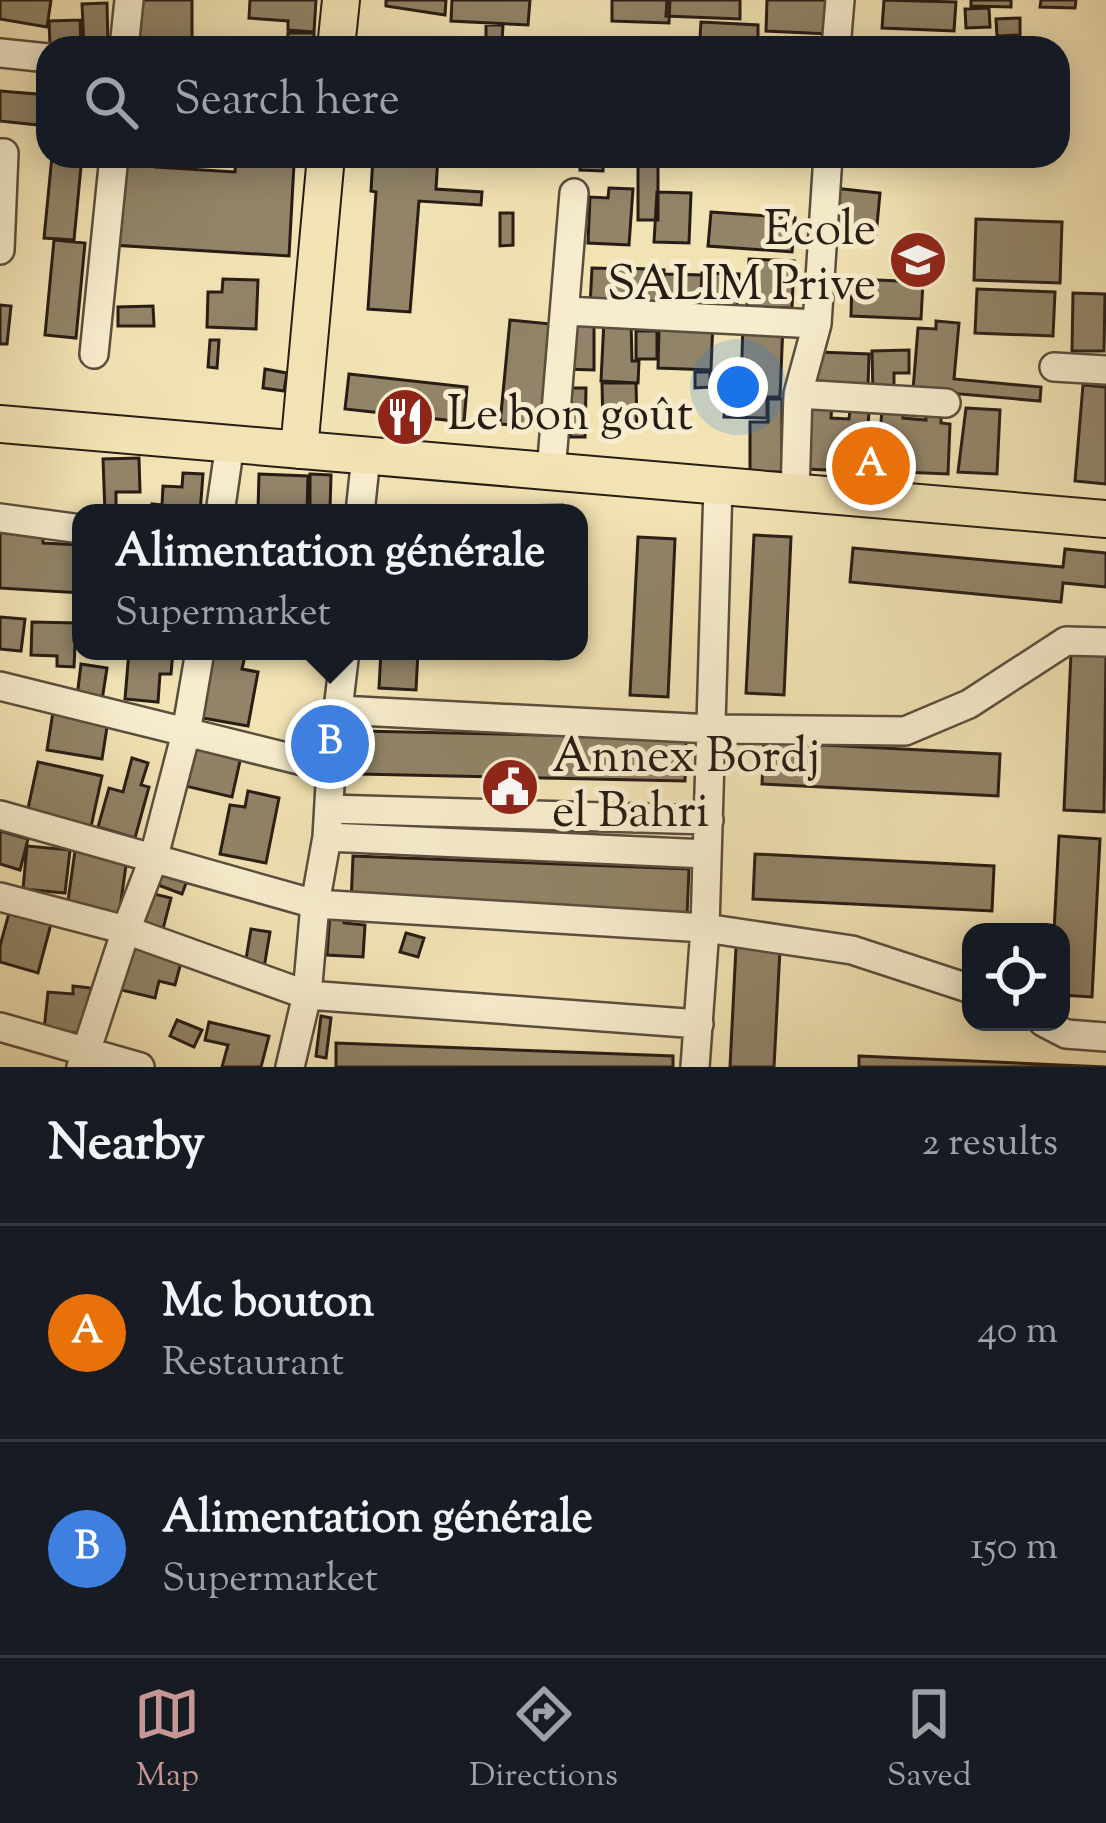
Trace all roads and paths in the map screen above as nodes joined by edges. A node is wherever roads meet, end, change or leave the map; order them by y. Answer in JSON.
{"nodes":[{"id":1,"x":129,"y":0,"type":"edge"},
{"id":2,"x":341,"y":0,"type":"edge"},
{"id":3,"x":840,"y":0,"type":"edge"},
{"id":4,"x":125,"y":36,"type":"edge"},
{"id":5,"x":338,"y":36,"type":"edge"},
{"id":6,"x":837,"y":36,"type":"edge"},
{"id":7,"x":0,"y":53,"type":"edge"},
{"id":8,"x":36,"y":57,"type":"edge"},
{"id":9,"x":0,"y":153,"type":"edge"},
{"id":10,"x":112,"y":168,"type":"edge"},
{"id":11,"x":325,"y":168,"type":"edge"},
{"id":12,"x":828,"y":168,"type":"edge"},
{"id":13,"x":574,"y":193,"type":"dead end"},
{"id":14,"x":0,"y":250,"type":"edge"},
{"id":15,"x":566,"y":311,"type":"junction"},
{"id":16,"x":817,"y":324,"type":"junction"},
{"id":17,"x":94,"y":353,"type":"dead end"},
{"id":18,"x":1054,"y":367,"type":"dead end"},
{"id":19,"x":1106,"y":370,"type":"edge"},
{"id":20,"x":798,"y":394,"type":"junction"},
{"id":21,"x":946,"y":403,"type":"dead end"},
{"id":22,"x":0,"y":424,"type":"edge"},
{"id":23,"x":230,"y":444,"type":"junction"},
{"id":24,"x":298,"y":450,"type":"junction"},
{"id":25,"x":366,"y":456,"type":"junction"},
{"id":26,"x":551,"y":472,"type":"junction"},
{"id":27,"x":718,"y":486,"type":"junction"},
{"id":28,"x":795,"y":493,"type":"junction"},
{"id":29,"x":221,"y":504,"type":"edge"},
{"id":30,"x":361,"y":504,"type":"edge"},
{"id":31,"x":0,"y":518,"type":"edge"},
{"id":32,"x":1106,"y":519,"type":"edge"},
{"id":33,"x":72,"y":529,"type":"edge"},
{"id":34,"x":1106,"y":641,"type":"edge"},
{"id":35,"x":198,"y":660,"type":"edge"},
{"id":36,"x":344,"y":660,"type":"edge"},
{"id":37,"x":0,"y":686,"type":"edge"},
{"id":38,"x":339,"y":710,"type":"junction"},
{"id":39,"x":712,"y":729,"type":"junction"},
{"id":40,"x":186,"y":733,"type":"junction"},
{"id":41,"x":331,"y":768,"type":"junction"},
{"id":42,"x":0,"y":815,"type":"edge"},
{"id":43,"x":709,"y":820,"type":"junction"},
{"id":44,"x":328,"y":823,"type":"junction"},
{"id":45,"x":707,"y":854,"type":"junction"},
{"id":46,"x":152,"y":860,"type":"junction"},
{"id":47,"x":0,"y":897,"type":"edge"},
{"id":48,"x":314,"y":904,"type":"junction"},
{"id":49,"x":705,"y":928,"type":"junction"},
{"id":50,"x":126,"y":930,"type":"junction"},
{"id":51,"x":962,"y":986,"type":"edge"},
{"id":52,"x":307,"y":995,"type":"junction"},
{"id":53,"x":699,"y":1024,"type":"junction"},
{"id":54,"x":0,"y":1028,"type":"edge"},
{"id":55,"x":1060,"y":1031,"type":"edge"},
{"id":56,"x":1106,"y":1037,"type":"edge"},
{"id":57,"x":83,"y":1059,"type":"edge"},
{"id":58,"x":140,"y":1067,"type":"edge"},
{"id":59,"x":290,"y":1067,"type":"edge"},
{"id":60,"x":695,"y":1067,"type":"edge"}],
"edges":[{"from":1,"to":4,"type":"street"},
{"from":2,"to":5,"type":"main road"},
{"from":3,"to":6,"type":"street"},
{"from":7,"to":8,"type":"street"},
{"from":9,"to":14,"type":"street"},
{"from":10,"to":17,"type":"street"},
{"from":11,"to":24,"type":"main road"},
{"from":12,"to":16,"type":"street"},
{"from":13,"to":15,"type":"street"},
{"from":15,"to":16,"type":"street"},
{"from":15,"to":26,"type":"street"},
{"from":16,"to":20,"type":"street"},
{"from":18,"to":19,"type":"street"},
{"from":20,"to":21,"type":"street"},
{"from":20,"to":28,"type":"street"},
{"from":22,"to":23,"type":"main road"},
{"from":23,"to":24,"type":"main road"},
{"from":23,"to":29,"type":"street"},
{"from":24,"to":25,"type":"main road"},
{"from":25,"to":26,"type":"main road"},
{"from":25,"to":30,"type":"street"},
{"from":26,"to":27,"type":"main road"},
{"from":27,"to":28,"type":"main road"},
{"from":27,"to":39,"type":"street"},
{"from":28,"to":32,"type":"main road"},
{"from":31,"to":33,"type":"street"},
{"from":34,"to":39,"type":"street"},
{"from":35,"to":40,"type":"street"},
{"from":36,"to":38,"type":"street"},
{"from":37,"to":40,"type":"street"},
{"from":38,"to":39,"type":"street"},
{"from":38,"to":41,"type":"street"},
{"from":39,"to":43,"type":"street"},
{"from":40,"to":41,"type":"street"},
{"from":40,"to":46,"type":"street"},
{"from":41,"to":44,"type":"street"},
{"from":42,"to":46,"type":"street"},
{"from":43,"to":44,"type":"street"},
{"from":43,"to":45,"type":"street"},
{"from":44,"to":45,"type":"street"},
{"from":44,"to":48,"type":"street"},
{"from":45,"to":49,"type":"street"},
{"from":46,"to":48,"type":"street"},
{"from":46,"to":50,"type":"street"},
{"from":47,"to":50,"type":"street"},
{"from":48,"to":49,"type":"street"},
{"from":48,"to":52,"type":"street"},
{"from":49,"to":51,"type":"street"},
{"from":49,"to":53,"type":"street"},
{"from":50,"to":52,"type":"street"},
{"from":50,"to":57,"type":"street"},
{"from":52,"to":53,"type":"street"},
{"from":52,"to":59,"type":"street"},
{"from":53,"to":60,"type":"street"},
{"from":54,"to":57,"type":"street"},
{"from":55,"to":56,"type":"street"},
{"from":57,"to":58,"type":"street"}]}
